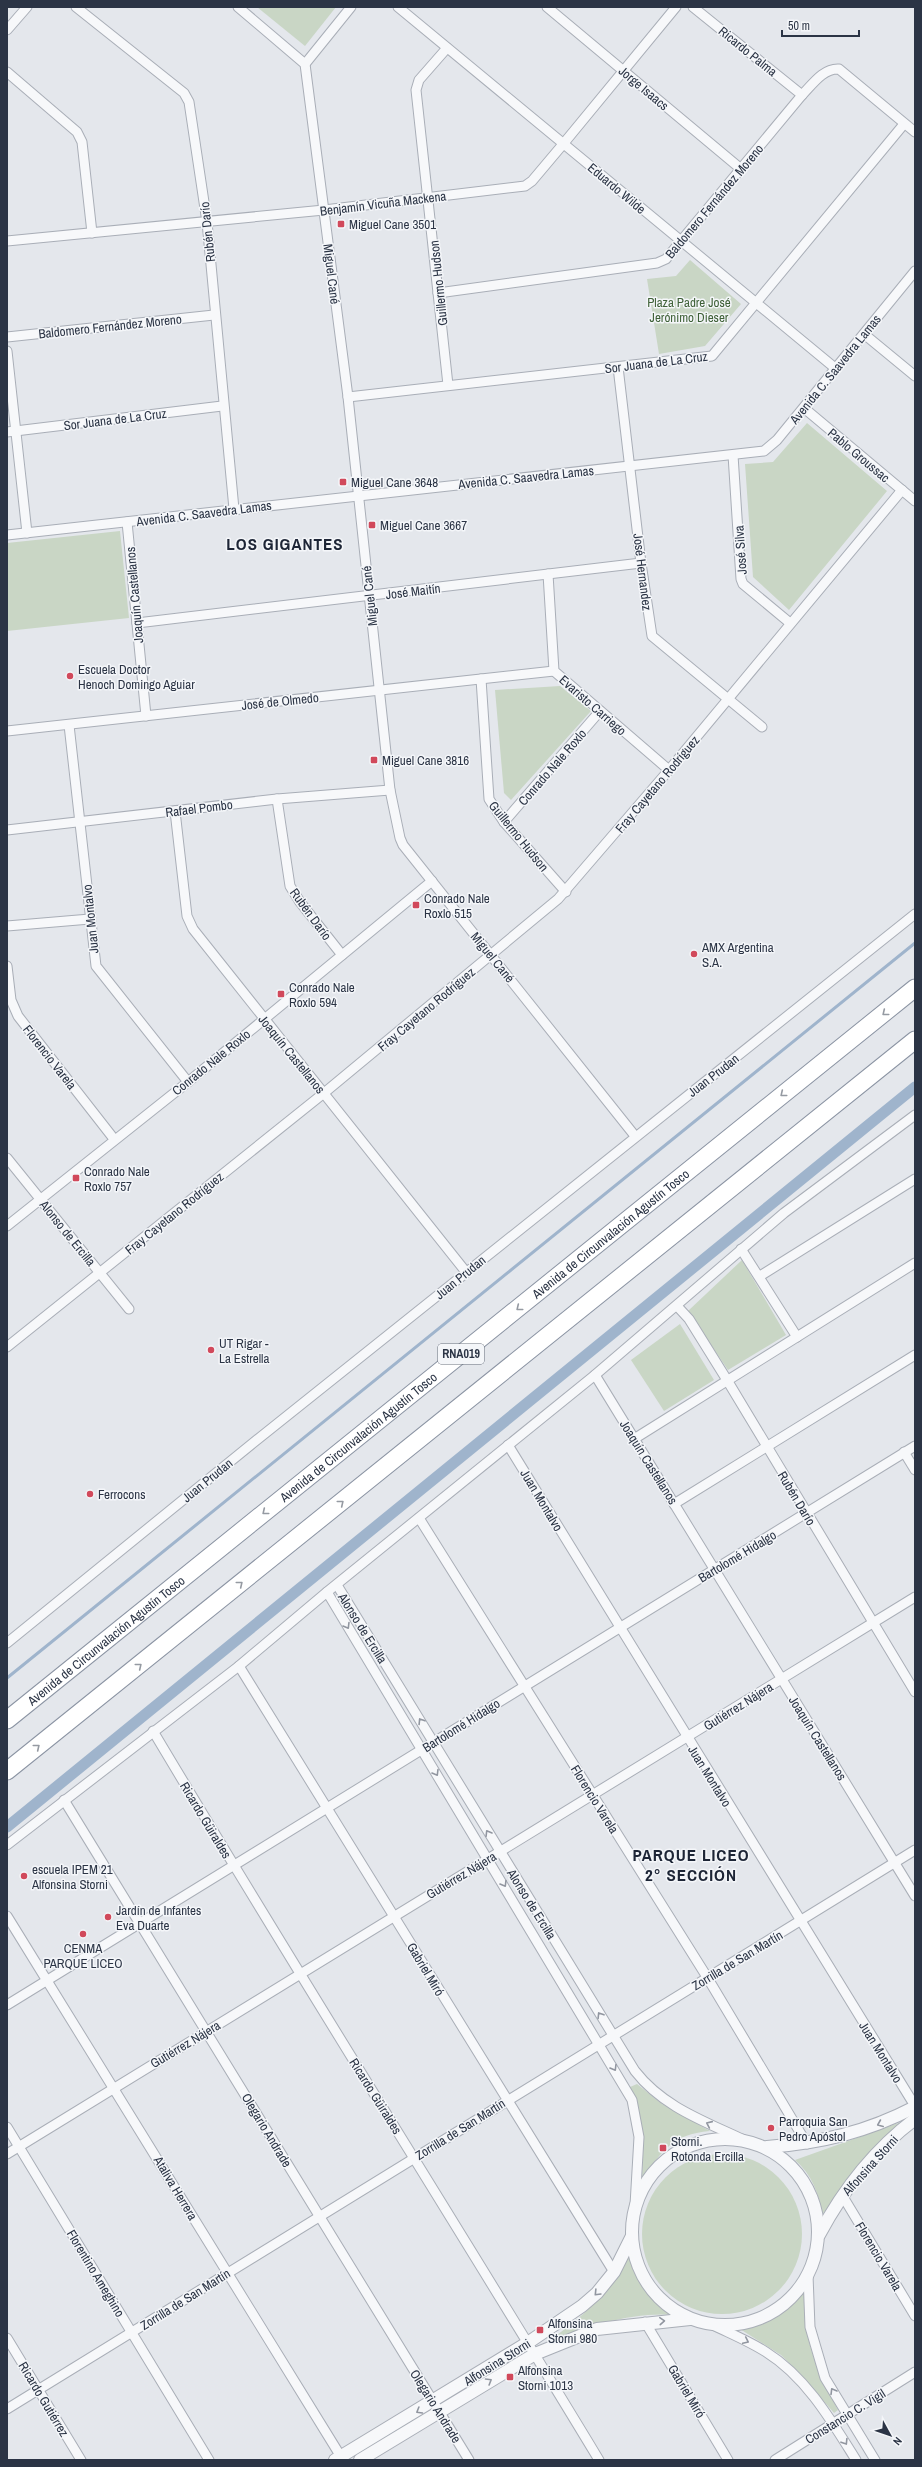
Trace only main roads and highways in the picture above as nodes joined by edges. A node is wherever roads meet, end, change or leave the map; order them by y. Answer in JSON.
{"nodes":[{"id":1,"x":915,"y":988,"type":"edge"},
{"id":2,"x":915,"y":1040,"type":"edge"},
{"id":3,"x":7,"y":1720,"type":"edge"},
{"id":4,"x":7,"y":1772,"type":"edge"}],
"edges":[{"from":1,"to":3,"type":"highway","name":"Avenida de Circunvalación Agustín Tosco","number":"RNA019","one_way":true},
{"from":4,"to":2,"type":"highway","number":"RNA019","one_way":true}]}
